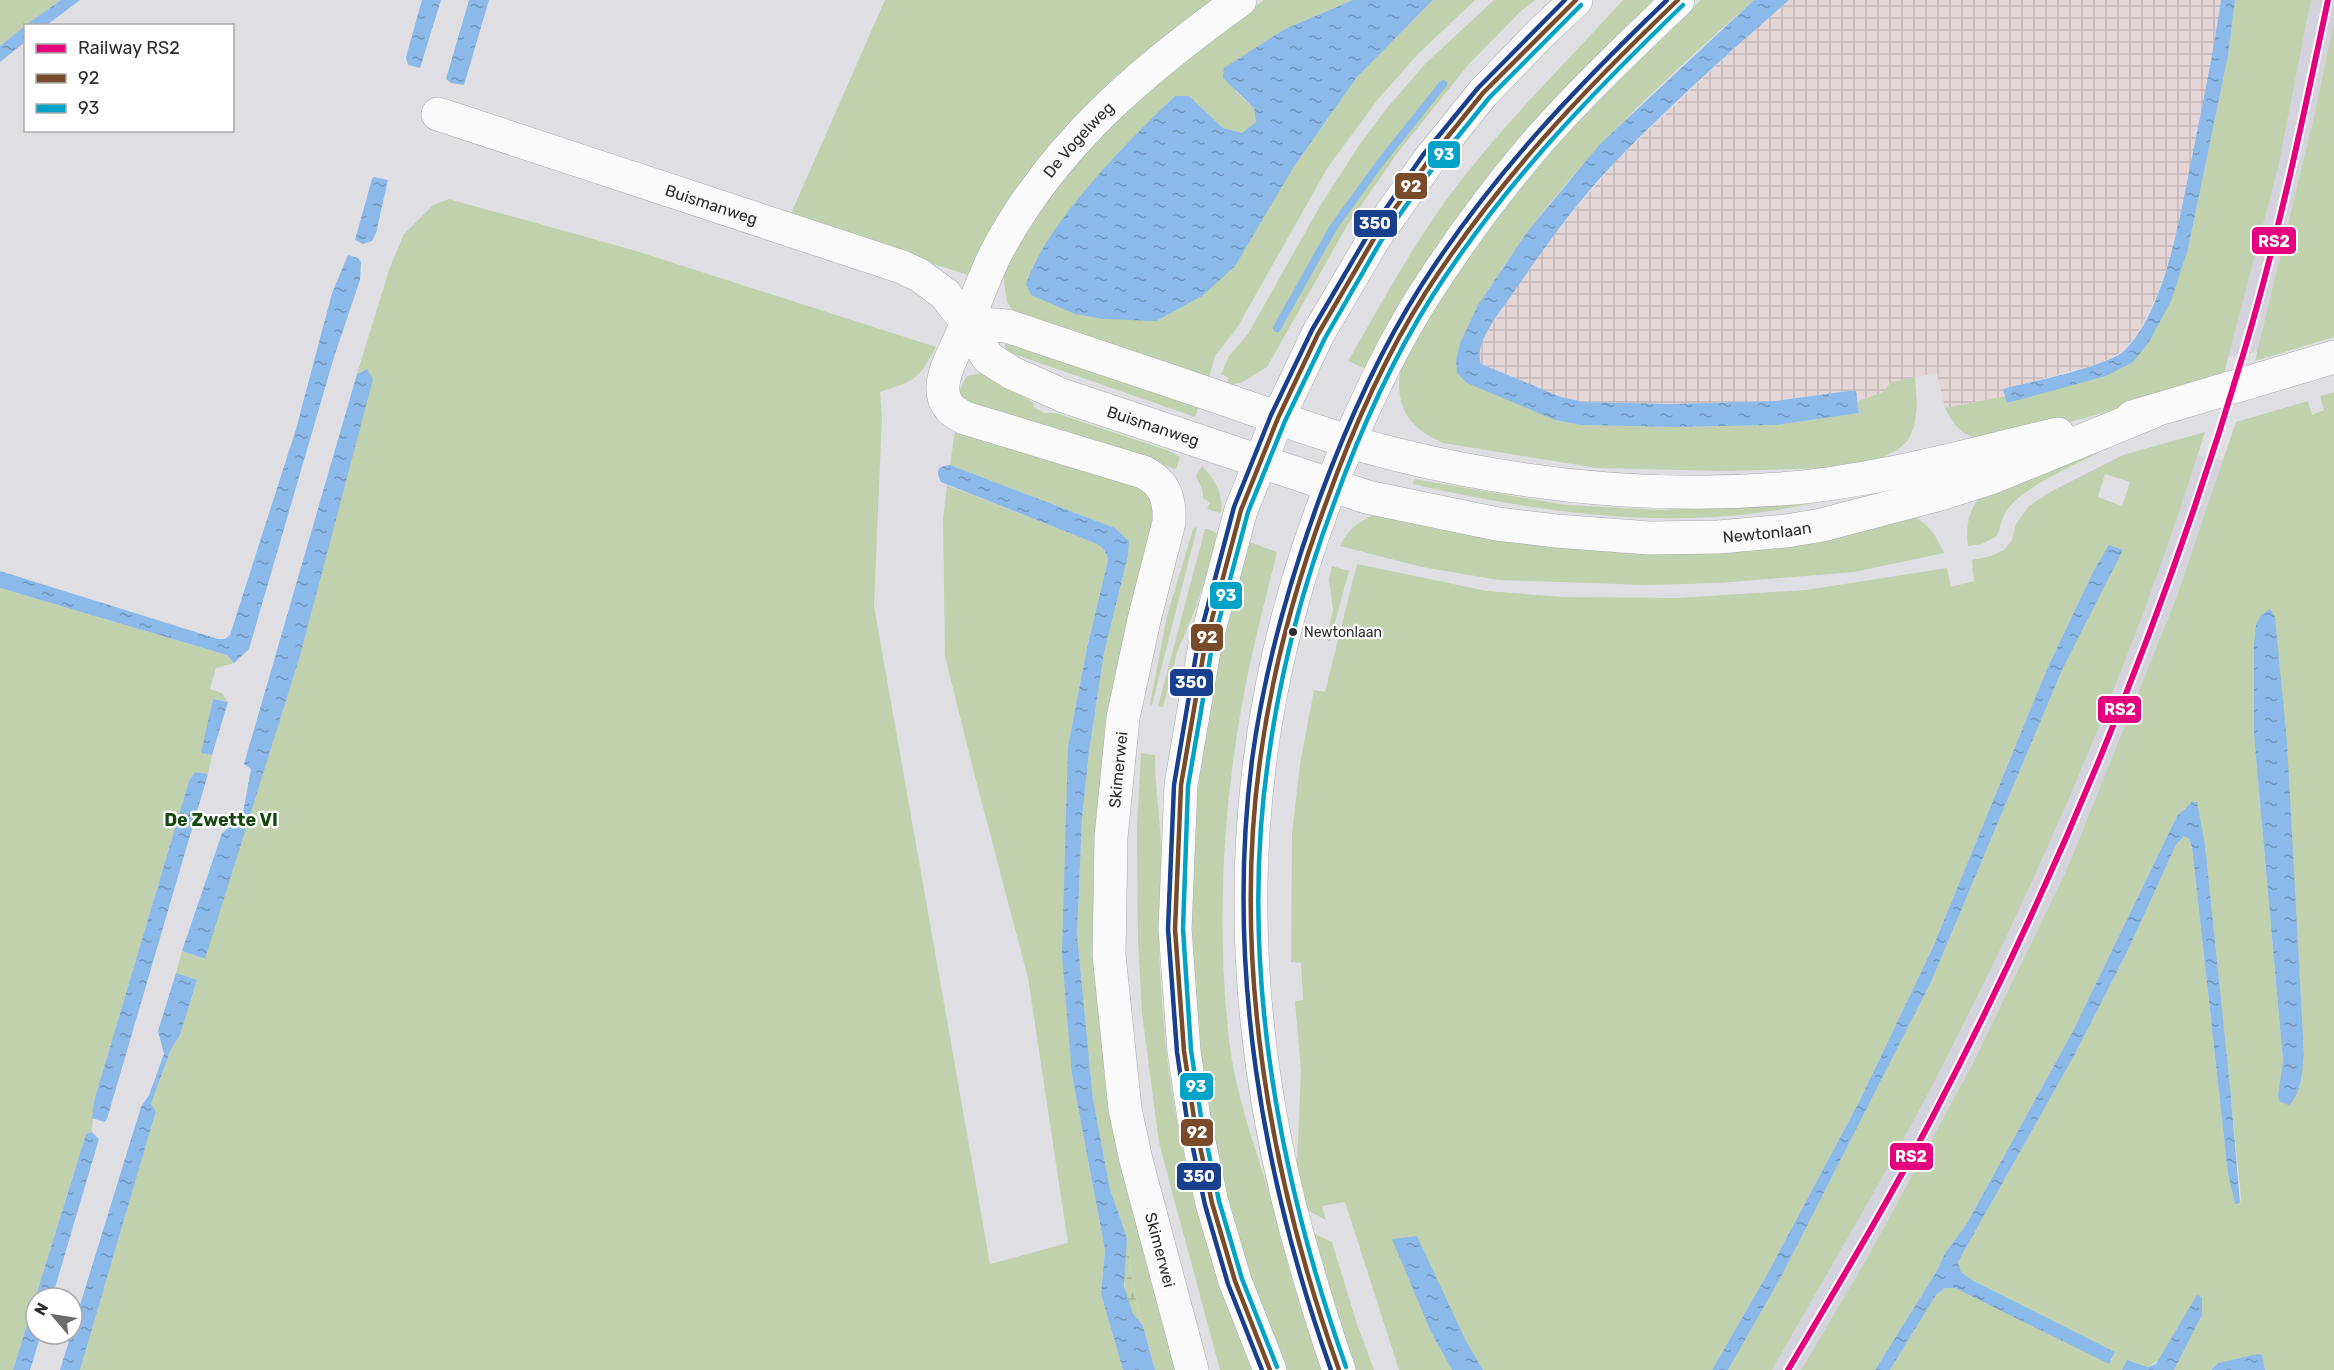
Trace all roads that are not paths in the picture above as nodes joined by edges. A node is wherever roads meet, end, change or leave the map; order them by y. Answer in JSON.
{"nodes":[{"id":1,"x":1240,"y":0,"type":"edge"},
{"id":2,"x":1576,"y":0,"type":"edge"},
{"id":3,"x":1678,"y":0,"type":"edge"},
{"id":4,"x":438,"y":114,"type":"dead end"},
{"id":5,"x":967,"y":323,"type":"junction"},
{"id":6,"x":2334,"y":357,"type":"edge"},
{"id":7,"x":2152,"y":412,"type":"junction"},
{"id":8,"x":1278,"y":418,"type":"junction"},
{"id":9,"x":1349,"y":442,"type":"junction"},
{"id":10,"x":1260,"y":461,"type":"junction"},
{"id":11,"x":1331,"y":485,"type":"junction"},
{"id":12,"x":1192,"y":1370,"type":"edge"},
{"id":13,"x":1270,"y":1370,"type":"edge"},
{"id":14,"x":1339,"y":1370,"type":"edge"}],
"edges":[{"from":1,"to":5,"type":"street","name":"De Vogelweg"},
{"from":2,"to":8,"type":"street"},
{"from":3,"to":9,"type":"street"},
{"from":4,"to":5,"type":"street","name":"Buismanweg"},
{"from":5,"to":8,"type":"street"},
{"from":5,"to":10,"type":"street","name":"Buismanweg"},
{"from":5,"to":12,"type":"street","name":"Skimerwei"},
{"from":6,"to":7,"type":"street","name":"Newtonlaan"},
{"from":7,"to":9,"type":"street","name":"Newtonlaan"},
{"from":7,"to":11,"type":"street","name":"Newtonlaan"},
{"from":8,"to":9,"type":"street","name":"Newtonlaan"},
{"from":8,"to":10,"type":"street"},
{"from":9,"to":11,"type":"street"},
{"from":10,"to":11,"type":"street","name":"Buismanweg"},
{"from":10,"to":13,"type":"street"},
{"from":11,"to":14,"type":"street"}]}
